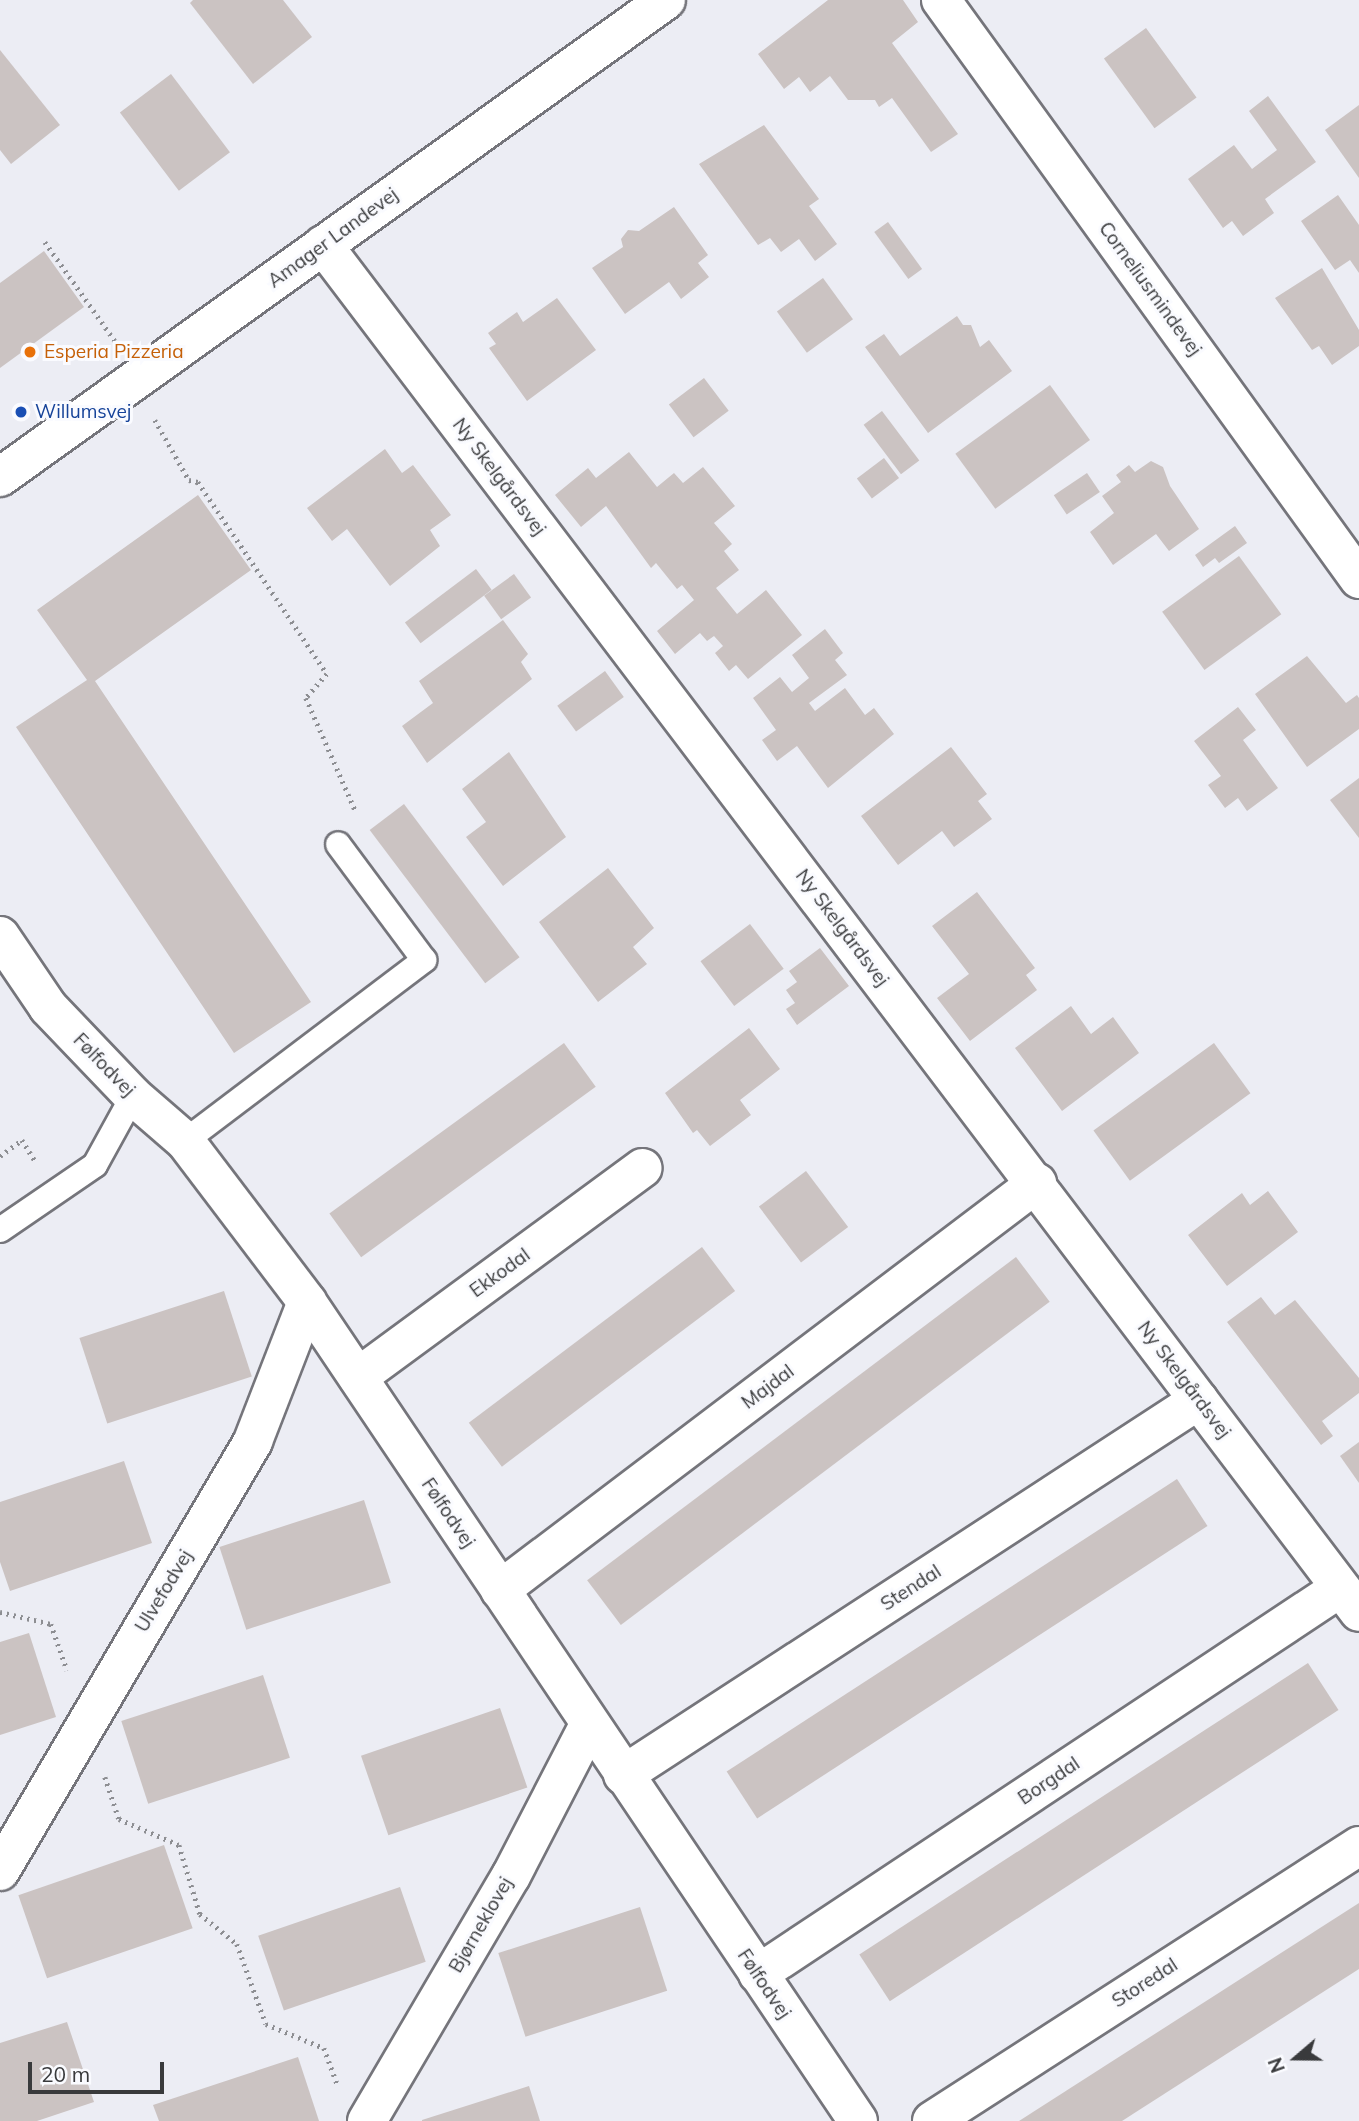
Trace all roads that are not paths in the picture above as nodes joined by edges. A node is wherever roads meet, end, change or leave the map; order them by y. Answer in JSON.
{"nodes":[{"id":1,"x":666,"y":0,"type":"edge"},
{"id":2,"x":941,"y":0,"type":"edge"},
{"id":3,"x":323,"y":245,"type":"junction"},
{"id":4,"x":0,"y":477,"type":"edge"},
{"id":5,"x":1359,"y":579,"type":"edge"},
{"id":6,"x":341,"y":847,"type":"road end"},
{"id":7,"x":0,"y":936,"type":"edge"},
{"id":8,"x":133,"y":1096,"type":"junction"},
{"id":9,"x":185,"y":1141,"type":"junction"},
{"id":10,"x":642,"y":1168,"type":"dead end"},
{"id":11,"x":1037,"y":1183,"type":"junction"},
{"id":12,"x":0,"y":1230,"type":"edge"},
{"id":13,"x":307,"y":1301,"type":"junction"},
{"id":14,"x":358,"y":1377,"type":"junction"},
{"id":15,"x":1199,"y":1400,"type":"junction"},
{"id":16,"x":500,"y":1590,"type":"junction"},
{"id":17,"x":1350,"y":1600,"type":"edge"},
{"id":18,"x":589,"y":1725,"type":"junction"},
{"id":19,"x":623,"y":1776,"type":"junction"},
{"id":20,"x":1359,"y":1846,"type":"edge"},
{"id":21,"x":0,"y":1871,"type":"edge"},
{"id":22,"x":758,"y":1974,"type":"junction"},
{"id":23,"x":354,"y":2109,"type":"edge"},
{"id":24,"x":858,"y":2121,"type":"edge"},
{"id":25,"x":932,"y":2121,"type":"edge"}],
"edges":[{"from":1,"to":3,"type":"street","name":"Amager Landevej"},
{"from":2,"to":5,"type":"street","name":"Corneliusmindevej"},
{"from":3,"to":4,"type":"street","name":"Amager Landevej"},
{"from":3,"to":11,"type":"street","name":"Ny Skelgårdsvej"},
{"from":6,"to":9,"type":"lane"},
{"from":7,"to":8,"type":"street","name":"Følfodvej"},
{"from":8,"to":9,"type":"street","name":"Følfodvej"},
{"from":8,"to":12,"type":"lane"},
{"from":9,"to":13,"type":"street","name":"Følfodvej"},
{"from":10,"to":14,"type":"street","name":"Ekkodal"},
{"from":11,"to":15,"type":"street","name":"Ny Skelgårdsvej"},
{"from":11,"to":16,"type":"street","name":"Majdal"},
{"from":13,"to":14,"type":"street","name":"Følfodvej"},
{"from":13,"to":21,"type":"street","name":"Ulvefodvej"},
{"from":14,"to":16,"type":"street","name":"Følfodvej"},
{"from":15,"to":17,"type":"street","name":"Ny Skelgårdsvej"},
{"from":15,"to":19,"type":"street","name":"Stendal"},
{"from":16,"to":18,"type":"street","name":"Følfodvej"},
{"from":17,"to":22,"type":"street","name":"Borgdal"},
{"from":18,"to":19,"type":"street","name":"Følfodvej"},
{"from":18,"to":23,"type":"street","name":"Bjørneklovej"},
{"from":19,"to":22,"type":"street","name":"Følfodvej"},
{"from":20,"to":25,"type":"street","name":"Storedal"},
{"from":22,"to":24,"type":"street","name":"Følfodvej"}]}
